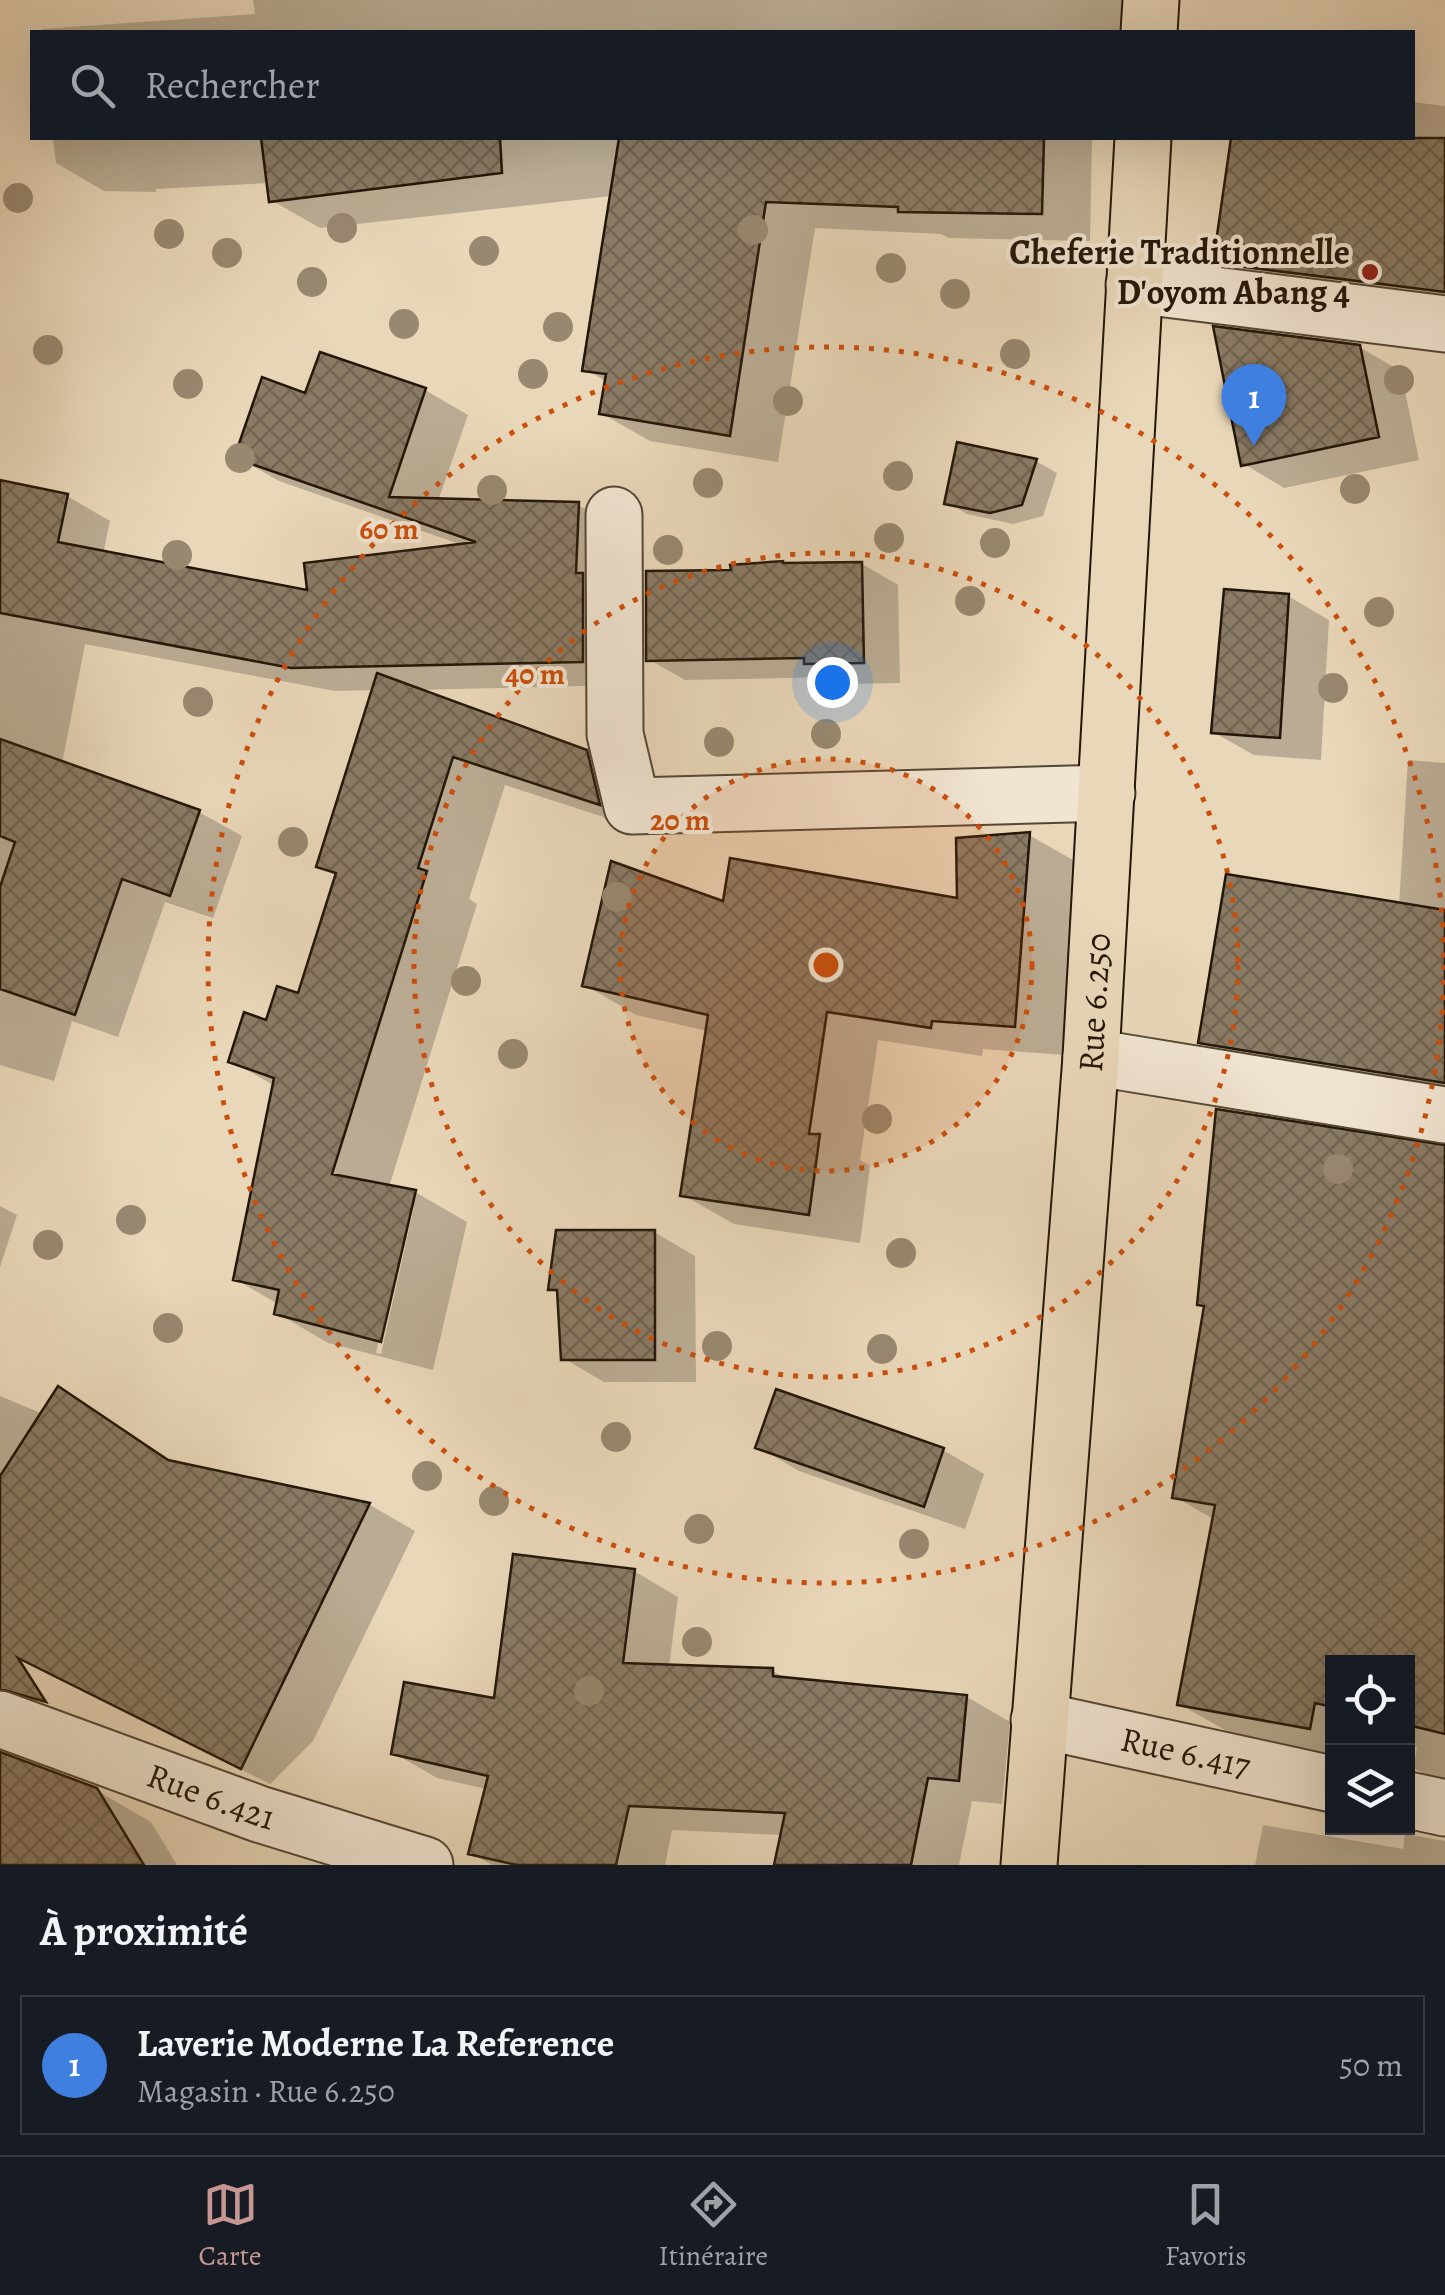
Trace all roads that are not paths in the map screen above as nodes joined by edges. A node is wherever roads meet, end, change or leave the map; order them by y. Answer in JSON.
{"nodes":[{"id":1,"x":1152,"y":0,"type":"edge"},
{"id":2,"x":1149,"y":30,"type":"edge"},
{"id":3,"x":1143,"y":140,"type":"edge"},
{"id":4,"x":1134,"y":286,"type":"junction"},
{"id":5,"x":1445,"y":324,"type":"edge"},
{"id":6,"x":614,"y":515,"type":"dead end"},
{"id":7,"x":1106,"y":793,"type":"junction"},
{"id":8,"x":1092,"y":1057,"type":"junction"},
{"id":9,"x":1445,"y":1115,"type":"edge"},
{"id":10,"x":0,"y":1718,"type":"edge"},
{"id":11,"x":1039,"y":1720,"type":"junction"},
{"id":12,"x":1325,"y":1782,"type":"edge"},
{"id":13,"x":1415,"y":1802,"type":"edge"},
{"id":14,"x":1445,"y":1808,"type":"edge"},
{"id":15,"x":425,"y":1865,"type":"edge"},
{"id":16,"x":1029,"y":1865,"type":"edge"}],
"edges":[{"from":1,"to":2,"type":"main road"},
{"from":3,"to":4,"type":"main road","name":"Rue 6.250"},
{"from":4,"to":5,"type":"street"},
{"from":4,"to":7,"type":"main road","name":"Rue 6.250"},
{"from":6,"to":7,"type":"street"},
{"from":7,"to":8,"type":"main road","name":"Rue 6.250"},
{"from":8,"to":9,"type":"street"},
{"from":8,"to":11,"type":"main road","name":"Rue 6.250"},
{"from":10,"to":15,"type":"street","name":"Rue 6.421"},
{"from":11,"to":12,"type":"street","name":"Rue 6.417"},
{"from":11,"to":16,"type":"main road","name":"Rue 6.250"},
{"from":13,"to":14,"type":"street"}]}
